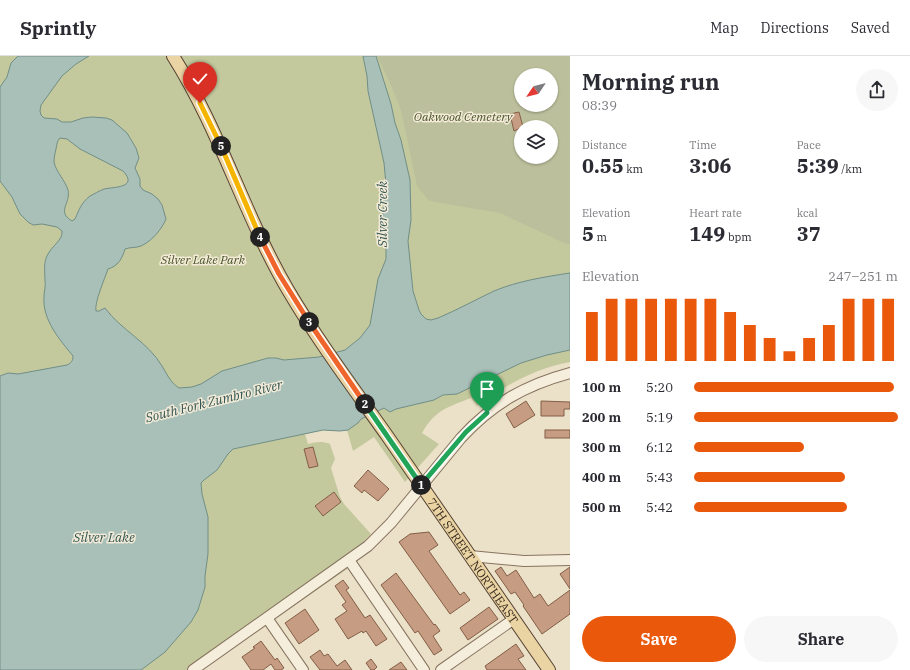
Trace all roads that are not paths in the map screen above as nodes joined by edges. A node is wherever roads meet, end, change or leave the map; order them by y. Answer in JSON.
{"nodes":[{"id":1,"x":173,"y":56,"type":"edge"},
{"id":2,"x":570,"y":374,"type":"edge"},
{"id":3,"x":421,"y":485,"type":"junction"},
{"id":4,"x":470,"y":556,"type":"junction"},
{"id":5,"x":349,"y":560,"type":"junction"},
{"id":6,"x":570,"y":560,"type":"edge"},
{"id":7,"x":267,"y":618,"type":"junction"},
{"id":8,"x":514,"y":619,"type":"junction"},
{"id":9,"x":193,"y":670,"type":"edge"},
{"id":10,"x":303,"y":670,"type":"edge"},
{"id":11,"x":424,"y":670,"type":"edge"},
{"id":12,"x":441,"y":670,"type":"edge"},
{"id":13,"x":549,"y":670,"type":"edge"}],
"edges":[{"from":1,"to":3,"type":"main road","name":"7TH STREET NORTHEAST"},
{"from":2,"to":3,"type":"street"},
{"from":3,"to":4,"type":"main road","name":"7TH STREET NORTHEAST"},
{"from":3,"to":5,"type":"street"},
{"from":4,"to":6,"type":"street"},
{"from":4,"to":8,"type":"main road","name":"7TH STREET NORTHEAST"},
{"from":5,"to":7,"type":"street"},
{"from":5,"to":11,"type":"street"},
{"from":7,"to":9,"type":"street"},
{"from":7,"to":10,"type":"street"},
{"from":8,"to":12,"type":"street"},
{"from":8,"to":13,"type":"main road","name":"7TH STREET NORTHEAST"}]}
